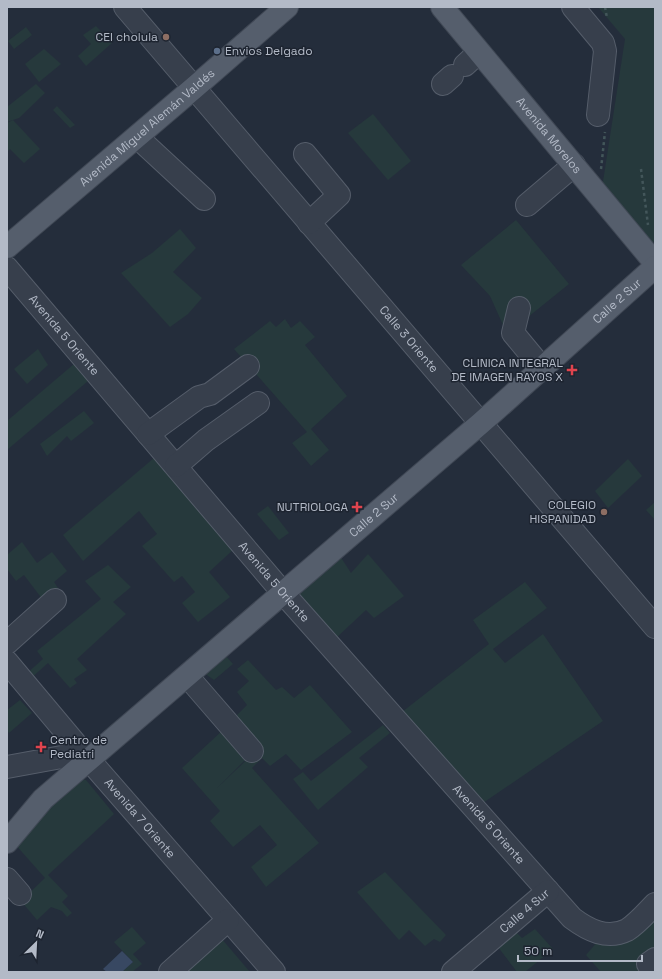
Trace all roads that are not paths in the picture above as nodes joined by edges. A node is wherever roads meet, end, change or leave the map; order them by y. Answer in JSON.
{"nodes":[{"id":1,"x":125,"y":7,"type":"edge"},
{"id":2,"x":287,"y":7,"type":"edge"},
{"id":3,"x":442,"y":7,"type":"edge"},
{"id":4,"x":573,"y":7,"type":"edge"},
{"id":5,"x":195,"y":87,"type":"junction"},
{"id":6,"x":601,"y":123,"type":"road end"},
{"id":7,"x":137,"y":137,"type":"junction"},
{"id":8,"x":305,"y":154,"type":"dead end"},
{"id":9,"x":574,"y":165,"type":"junction"},
{"id":10,"x":204,"y":199,"type":"dead end"},
{"id":11,"x":527,"y":205,"type":"dead end"},
{"id":12,"x":310,"y":223,"type":"junction"},
{"id":13,"x":7,"y":247,"type":"edge"},
{"id":14,"x":653,"y":262,"type":"edge"},
{"id":15,"x":7,"y":268,"type":"edge"},
{"id":16,"x":519,"y":308,"type":"dead end"},
{"id":17,"x":248,"y":366,"type":"dead end"},
{"id":18,"x":542,"y":368,"type":"junction"},
{"id":19,"x":258,"y":403,"type":"dead end"},
{"id":20,"x":481,"y":423,"type":"junction"},
{"id":21,"x":148,"y":434,"type":"junction"},
{"id":22,"x":176,"y":466,"type":"junction"},
{"id":23,"x":284,"y":594,"type":"junction"},
{"id":24,"x":55,"y":600,"type":"dead end"},
{"id":25,"x":655,"y":627,"type":"edge"},
{"id":26,"x":7,"y":643,"type":"edge"},
{"id":27,"x":7,"y":662,"type":"edge"},
{"id":28,"x":188,"y":677,"type":"junction"},
{"id":29,"x":252,"y":751,"type":"dead end"},
{"id":30,"x":86,"y":756,"type":"junction"},
{"id":31,"x":7,"y":767,"type":"edge"},
{"id":32,"x":7,"y":842,"type":"edge"},
{"id":33,"x":548,"y":891,"type":"junction"},
{"id":34,"x":655,"y":904,"type":"edge"},
{"id":35,"x":228,"y":920,"type":"junction"},
{"id":36,"x":170,"y":972,"type":"edge"},
{"id":37,"x":274,"y":972,"type":"edge"},
{"id":38,"x":453,"y":972,"type":"edge"}],
"edges":[{"from":1,"to":5,"type":"street","name":"Calle 3 Oriente"},
{"from":2,"to":5,"type":"main road","name":"Avenida Miguel Alemán Valdés"},
{"from":3,"to":9,"type":"main road","name":"Avenida Morelos"},
{"from":4,"to":6,"type":"street"},
{"from":5,"to":7,"type":"main road","name":"Avenida Miguel Alemán Valdés"},
{"from":5,"to":12,"type":"street","name":"Calle 3 Oriente"},
{"from":7,"to":10,"type":"street"},
{"from":7,"to":13,"type":"main road","name":"Avenida Miguel Alemán Valdés"},
{"from":8,"to":12,"type":"street"},
{"from":9,"to":11,"type":"street"},
{"from":9,"to":14,"type":"main road","name":"Avenida Morelos"},
{"from":12,"to":20,"type":"street","name":"Calle 3 Oriente"},
{"from":14,"to":18,"type":"main road","name":"Calle 2 Sur"},
{"from":15,"to":21,"type":"street","name":"Avenida 5 Oriente"},
{"from":16,"to":18,"type":"street"},
{"from":17,"to":21,"type":"street"},
{"from":18,"to":20,"type":"main road","name":"Calle 2 Sur"},
{"from":19,"to":22,"type":"street"},
{"from":20,"to":23,"type":"main road","name":"Calle 2 Sur"},
{"from":20,"to":25,"type":"street","name":"Calle 3 Oriente"},
{"from":21,"to":22,"type":"street","name":"Avenida 5 Oriente"},
{"from":22,"to":23,"type":"street","name":"Avenida 5 Oriente"},
{"from":23,"to":28,"type":"main road","name":"Calle 2 Sur"},
{"from":23,"to":33,"type":"street","name":"Avenida 5 Oriente"},
{"from":24,"to":26,"type":"street"},
{"from":27,"to":30,"type":"street","name":"Avenida 7 Oriente"},
{"from":28,"to":29,"type":"street"},
{"from":28,"to":30,"type":"main road","name":"Calle 2 Sur"},
{"from":30,"to":31,"type":"street"},
{"from":30,"to":32,"type":"main road","name":"Calle 2 Sur"},
{"from":30,"to":35,"type":"street","name":"Avenida 7 Oriente"},
{"from":33,"to":34,"type":"street","name":"Calle 4 Sur"},
{"from":33,"to":38,"type":"street","name":"Calle 4 Sur"},
{"from":35,"to":36,"type":"street"},
{"from":35,"to":37,"type":"street","name":"Avenida 7 Oriente"}]}
